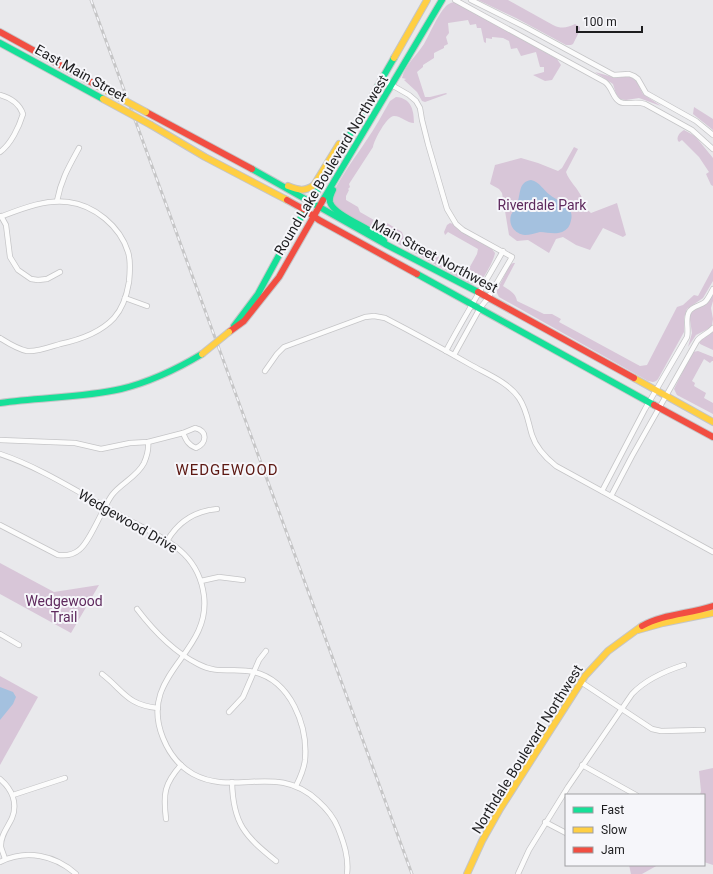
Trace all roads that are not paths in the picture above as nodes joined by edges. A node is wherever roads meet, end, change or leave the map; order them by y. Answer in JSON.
{"nodes":[{"id":1,"x":427,"y":0,"type":"edge"},
{"id":2,"x":442,"y":0,"type":"edge"},
{"id":3,"x":455,"y":0,"type":"edge"},
{"id":4,"x":470,"y":0,"type":"edge"},
{"id":5,"x":0,"y":32,"type":"edge"},
{"id":6,"x":0,"y":42,"type":"edge"},
{"id":7,"x":381,"y":79,"type":"junction"},
{"id":8,"x":392,"y":85,"type":"junction"},
{"id":9,"x":0,"y":95,"type":"edge"},
{"id":10,"x":146,"y":112,"type":"joint"},
{"id":11,"x":151,"y":125,"type":"joint"},
{"id":12,"x":349,"y":134,"type":"junction"},
{"id":13,"x":713,"y":135,"type":"edge"},
{"id":14,"x":79,"y":148,"type":"dead end"},
{"id":15,"x":713,"y":149,"type":"edge"},
{"id":16,"x":0,"y":152,"type":"edge"},
{"id":17,"x":342,"y":170,"type":"junction"},
{"id":18,"x":281,"y":185,"type":"junction"},
{"id":19,"x":57,"y":202,"type":"junction"},
{"id":20,"x":311,"y":202,"type":"junction"},
{"id":21,"x":319,"y":207,"type":"junction"},
{"id":22,"x":305,"y":210,"type":"junction"},
{"id":23,"x":1,"y":216,"type":"edge"},
{"id":24,"x":314,"y":217,"type":"junction"},
{"id":25,"x":385,"y":244,"type":"junction"},
{"id":26,"x":503,"y":252,"type":"junction"},
{"id":27,"x":60,"y":272,"type":"dead end"},
{"id":28,"x":713,"y":289,"type":"edge"},
{"id":29,"x":480,"y":293,"type":"junction"},
{"id":30,"x":125,"y":298,"type":"junction"},
{"id":31,"x":488,"y":298,"type":"junction"},
{"id":32,"x":472,"y":304,"type":"junction"},
{"id":33,"x":147,"y":306,"type":"dead end"},
{"id":34,"x":480,"y":308,"type":"junction"},
{"id":35,"x":713,"y":328,"type":"edge"},
{"id":36,"x":229,"y":332,"type":"junction"},
{"id":37,"x":0,"y":338,"type":"edge"},
{"id":38,"x":446,"y":351,"type":"junction"},
{"id":39,"x":454,"y":355,"type":"junction"},
{"id":40,"x":265,"y":371,"type":"dead end"},
{"id":41,"x":656,"y":391,"type":"junction"},
{"id":42,"x":666,"y":396,"type":"junction"},
{"id":43,"x":650,"y":402,"type":"junction"},
{"id":44,"x":0,"y":403,"type":"edge"},
{"id":45,"x":660,"y":408,"type":"junction"},
{"id":46,"x":713,"y":422,"type":"edge"},
{"id":47,"x":183,"y":433,"type":"junction"},
{"id":48,"x":713,"y":437,"type":"edge"},
{"id":49,"x":0,"y":440,"type":"edge"},
{"id":50,"x":148,"y":442,"type":"junction"},
{"id":51,"x":0,"y":454,"type":"edge"},
{"id":52,"x":602,"y":491,"type":"junction"},
{"id":53,"x":611,"y":496,"type":"junction"},
{"id":54,"x":105,"y":507,"type":"junction"},
{"id":55,"x":217,"y":508,"type":"dead end"},
{"id":56,"x":0,"y":525,"type":"edge"},
{"id":57,"x":167,"y":541,"type":"junction"},
{"id":58,"x":713,"y":552,"type":"edge"},
{"id":59,"x":244,"y":580,"type":"dead end"},
{"id":60,"x":201,"y":581,"type":"junction"},
{"id":61,"x":713,"y":606,"type":"edge"},
{"id":62,"x":137,"y":610,"type":"dead end"},
{"id":63,"x":713,"y":613,"type":"edge"},
{"id":64,"x":637,"y":630,"type":"junction"},
{"id":65,"x":0,"y":634,"type":"edge"},
{"id":66,"x":19,"y":645,"type":"dead end"},
{"id":67,"x":266,"y":651,"type":"dead end"},
{"id":68,"x":184,"y":655,"type":"junction"},
{"id":69,"x":684,"y":665,"type":"dead end"},
{"id":70,"x":254,"y":672,"type":"junction"},
{"id":71,"x":102,"y":674,"type":"dead end"},
{"id":72,"x":581,"y":682,"type":"junction"},
{"id":73,"x":158,"y":708,"type":"junction"},
{"id":74,"x":621,"y":709,"type":"junction"},
{"id":75,"x":229,"y":712,"type":"dead end"},
{"id":76,"x":703,"y":730,"type":"dead end"},
{"id":77,"x":181,"y":765,"type":"junction"},
{"id":78,"x":582,"y":765,"type":"junction"},
{"id":79,"x":65,"y":778,"type":"dead end"},
{"id":80,"x":0,"y":779,"type":"edge"},
{"id":81,"x":232,"y":782,"type":"junction"},
{"id":82,"x":296,"y":786,"type":"junction"},
{"id":83,"x":634,"y":794,"type":"edge"},
{"id":84,"x":13,"y":795,"type":"junction"},
{"id":85,"x":166,"y":818,"type":"dead end"},
{"id":86,"x":546,"y":822,"type":"junction"},
{"id":87,"x":565,"y":832,"type":"edge"},
{"id":88,"x":5,"y":859,"type":"junction"},
{"id":89,"x":276,"y":861,"type":"dead end"},
{"id":90,"x":0,"y":862,"type":"edge"},
{"id":91,"x":76,"y":874,"type":"edge"},
{"id":92,"x":347,"y":874,"type":"edge"},
{"id":93,"x":467,"y":874,"type":"edge"},
{"id":94,"x":518,"y":874,"type":"edge"}],
"edges":[{"from":1,"to":7,"type":"main road","name":"Round Lake Boulevard Northwest"},
{"from":2,"to":8,"type":"main road","name":"Round Lake Boulevard Northwest"},
{"from":3,"to":15,"type":"street"},
{"from":4,"to":13,"type":"street"},
{"from":5,"to":10,"type":"main road","name":"East Main Street","bridge":true},
{"from":6,"to":11,"type":"main road","name":"East Main Street","bridge":true},
{"from":7,"to":8,"type":"street"},
{"from":7,"to":12,"type":"main road","name":"Round Lake Boulevard Northwest"},
{"from":8,"to":17,"type":"main road","name":"Round Lake Boulevard Northwest"},
{"from":8,"to":26,"type":"street"},
{"from":9,"to":16,"type":"street"},
{"from":10,"to":18,"type":"main road","name":"Main Street Northwest"},
{"from":11,"to":22,"type":"main road","name":"Main Street Northwest"},
{"from":12,"to":18,"type":"main road"},
{"from":12,"to":20,"type":"main road","name":"Round Lake Boulevard Northwest"},
{"from":14,"to":19,"type":"street"},
{"from":17,"to":21,"type":"main road","name":"Round Lake Boulevard Northwest"},
{"from":17,"to":25,"type":"main road"},
{"from":18,"to":20,"type":"main road","name":"Main Street Northwest"},
{"from":19,"to":23,"type":"street"},
{"from":19,"to":30,"type":"street"},
{"from":20,"to":21,"type":"main road","name":"Main Street Northwest"},
{"from":20,"to":22,"type":"main road","name":"Round Lake Boulevard Northwest"},
{"from":21,"to":24,"type":"main road","name":"Round Lake Boulevard Northwest"},
{"from":21,"to":25,"type":"main road","name":"Main Street Northwest"},
{"from":22,"to":24,"type":"main road","name":"Main Street Northwest"},
{"from":22,"to":36,"type":"main road","name":"Round Lake Boulevard Northwest"},
{"from":23,"to":27,"type":"street"},
{"from":24,"to":32,"type":"main road","name":"Main Street Northwest"},
{"from":24,"to":36,"type":"main road","name":"Round Lake Boulevard Northwest"},
{"from":25,"to":29,"type":"main road","name":"Main Street Northwest"},
{"from":26,"to":29,"type":"street"},
{"from":26,"to":31,"type":"street"},
{"from":28,"to":41,"type":"street"},
{"from":29,"to":31,"type":"main road","name":"Main Street Northwest"},
{"from":29,"to":32,"type":"street"},
{"from":30,"to":33,"type":"street"},
{"from":30,"to":37,"type":"street"},
{"from":31,"to":34,"type":"street"},
{"from":31,"to":41,"type":"main road","name":"Main Street Northwest"},
{"from":32,"to":34,"type":"main road","name":"Main Street Northwest"},
{"from":32,"to":38,"type":"street"},
{"from":34,"to":39,"type":"street"},
{"from":34,"to":43,"type":"main road","name":"Main Street Northwest"},
{"from":35,"to":42,"type":"street"},
{"from":36,"to":44,"type":"main road","name":"Round Lake Boulevard Northwest","bridge":true},
{"from":38,"to":39,"type":"street"},
{"from":38,"to":40,"type":"street"},
{"from":39,"to":52,"type":"street"},
{"from":41,"to":42,"type":"main road","name":"Main Street Northwest"},
{"from":41,"to":43,"type":"street"},
{"from":42,"to":45,"type":"street"},
{"from":42,"to":46,"type":"main road","name":"Main Street Northwest"},
{"from":43,"to":45,"type":"main road","name":"Main Street Northwest"},
{"from":43,"to":52,"type":"street"},
{"from":45,"to":48,"type":"main road","name":"Main Street Northwest"},
{"from":45,"to":53,"type":"street"},
{"from":47,"to":47,"type":"street"},
{"from":47,"to":50,"type":"street"},
{"from":49,"to":50,"type":"street"},
{"from":50,"to":54,"type":"street"},
{"from":51,"to":54,"type":"street","name":"Wedgewood Drive"},
{"from":52,"to":53,"type":"street"},
{"from":53,"to":58,"type":"street"},
{"from":54,"to":56,"type":"street"},
{"from":54,"to":57,"type":"street","name":"Wedgewood Drive"},
{"from":55,"to":57,"type":"street"},
{"from":57,"to":60,"type":"street","name":"Wedgewood Drive"},
{"from":59,"to":60,"type":"street"},
{"from":60,"to":68,"type":"street","name":"Wedgewood Drive"},
{"from":61,"to":64,"type":"main road"},
{"from":62,"to":68,"type":"street"},
{"from":63,"to":64,"type":"main road"},
{"from":64,"to":72,"type":"main road","name":"Northdale Boulevard Northwest"},
{"from":65,"to":66,"type":"street"},
{"from":67,"to":70,"type":"street"},
{"from":68,"to":70,"type":"street"},
{"from":68,"to":73,"type":"street","name":"Wedgewood Drive"},
{"from":69,"to":74,"type":"street"},
{"from":70,"to":75,"type":"street"},
{"from":70,"to":82,"type":"street"},
{"from":71,"to":73,"type":"street"},
{"from":72,"to":74,"type":"street"},
{"from":72,"to":93,"type":"main road","name":"Northdale Boulevard Northwest"},
{"from":73,"to":77,"type":"street","name":"Wedgewood Drive"},
{"from":74,"to":76,"type":"street"},
{"from":74,"to":78,"type":"street"},
{"from":77,"to":81,"type":"street","name":"Wedgewood Drive"},
{"from":77,"to":85,"type":"street"},
{"from":78,"to":83,"type":"street"},
{"from":78,"to":86,"type":"street"},
{"from":79,"to":84,"type":"street"},
{"from":80,"to":84,"type":"street"},
{"from":81,"to":82,"type":"street","name":"Wedgewood Drive"},
{"from":81,"to":89,"type":"street"},
{"from":82,"to":92,"type":"street","name":"Wedgewood Drive"},
{"from":84,"to":88,"type":"street"},
{"from":86,"to":87,"type":"street"},
{"from":86,"to":94,"type":"street"},
{"from":88,"to":90,"type":"street"},
{"from":88,"to":91,"type":"street"}]}
